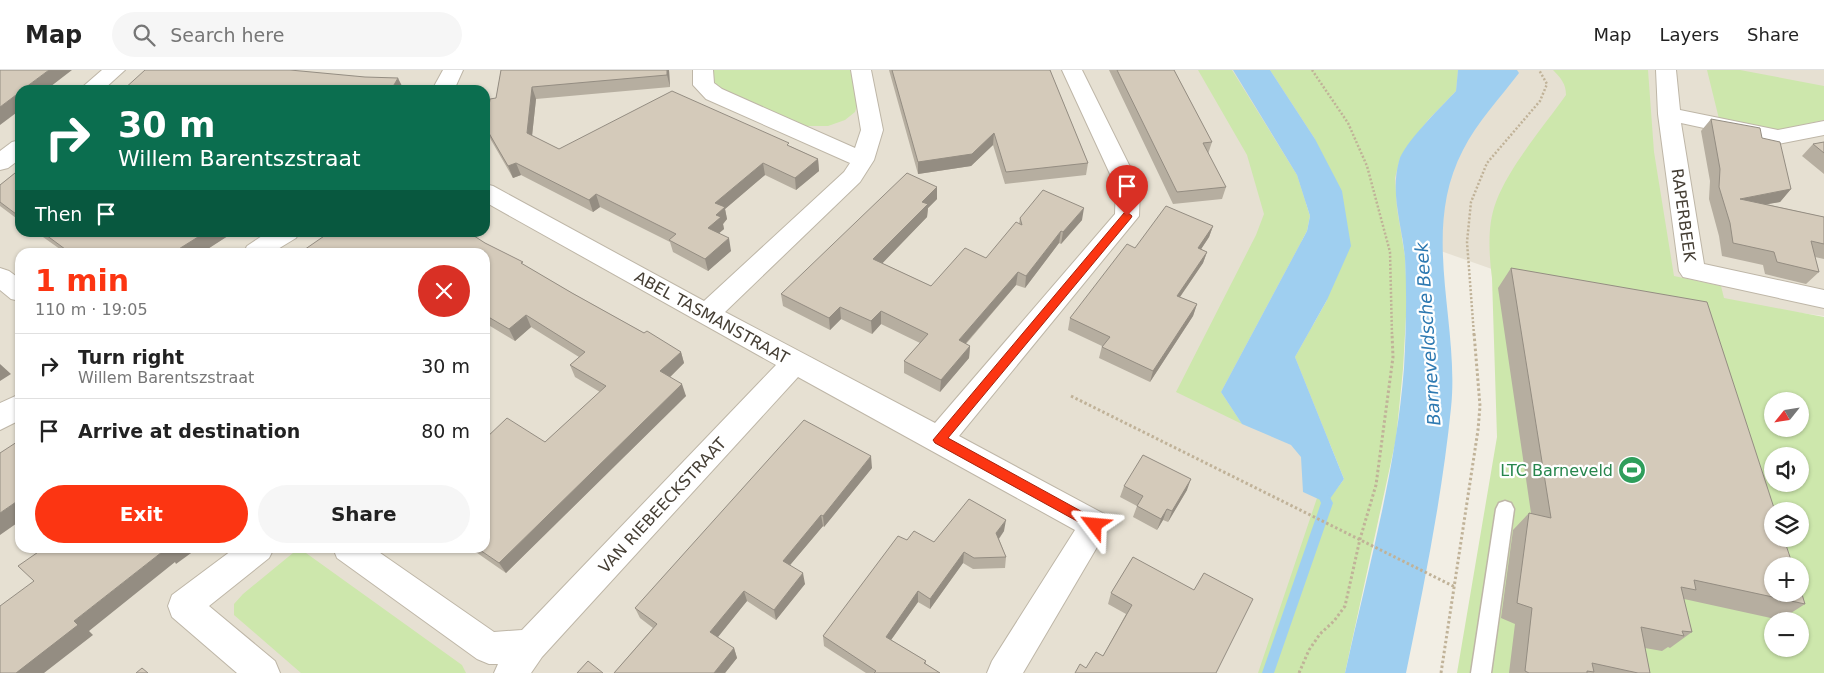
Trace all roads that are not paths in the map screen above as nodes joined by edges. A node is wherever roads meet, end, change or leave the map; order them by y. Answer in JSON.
{"nodes":[{"id":1,"x":115,"y":70,"type":"edge"},
{"id":2,"x":453,"y":70,"type":"edge"},
{"id":3,"x":703,"y":70,"type":"edge"},
{"id":4,"x":861,"y":70,"type":"edge"},
{"id":5,"x":1072,"y":70,"type":"edge"},
{"id":6,"x":1666,"y":70,"type":"edge"},
{"id":7,"x":96,"y":85,"type":"edge"},
{"id":8,"x":446,"y":85,"type":"edge"},
{"id":9,"x":1669,"y":114,"type":"junction"},
{"id":10,"x":1824,"y":128,"type":"edge"},
{"id":11,"x":15,"y":151,"type":"edge"},
{"id":12,"x":863,"y":160,"type":"junction"},
{"id":13,"x":0,"y":163,"type":"edge"},
{"id":14,"x":490,"y":195,"type":"edge"},
{"id":15,"x":279,"y":237,"type":"edge"},
{"id":16,"x":262,"y":248,"type":"edge"},
{"id":17,"x":0,"y":276,"type":"edge"},
{"id":18,"x":15,"y":288,"type":"edge"},
{"id":19,"x":1824,"y":299,"type":"edge"},
{"id":20,"x":707,"y":314,"type":"junction"},
{"id":21,"x":795,"y":363,"type":"junction"},
{"id":22,"x":15,"y":408,"type":"edge"},
{"id":23,"x":0,"y":418,"type":"edge"},
{"id":24,"x":940,"y":440,"type":"junction"},
{"id":25,"x":1505,"y":509,"type":"dead end"},
{"id":26,"x":252,"y":553,"type":"edge"},
{"id":27,"x":355,"y":553,"type":"edge"},
{"id":28,"x":530,"y":646,"type":"junction"},
{"id":29,"x":263,"y":673,"type":"edge"},
{"id":30,"x":511,"y":673,"type":"edge"},
{"id":31,"x":1004,"y":673,"type":"edge"},
{"id":32,"x":1481,"y":673,"type":"edge"}],
"edges":[{"from":1,"to":7,"type":"street"},
{"from":2,"to":8,"type":"street"},
{"from":3,"to":12,"type":"street"},
{"from":4,"to":12,"type":"street"},
{"from":5,"to":24,"type":"street"},
{"from":6,"to":9,"type":"street","name":"RAPERBEEK"},
{"from":9,"to":10,"type":"street"},
{"from":9,"to":19,"type":"street","name":"RAPERBEEK"},
{"from":11,"to":13,"type":"street"},
{"from":12,"to":20,"type":"street"},
{"from":14,"to":20,"type":"street","name":"ABEL TASMANSTRAAT"},
{"from":15,"to":16,"type":"street"},
{"from":17,"to":18,"type":"street"},
{"from":20,"to":21,"type":"street","name":"ABEL TASMANSTRAAT"},
{"from":21,"to":24,"type":"street","name":"ABEL TASMANSTRAAT"},
{"from":21,"to":28,"type":"street","name":"VAN RIEBEECKSTRAAT"},
{"from":22,"to":23,"type":"street"},
{"from":24,"to":31,"type":"street","name":"ABEL TASMANSTRAAT"},
{"from":25,"to":32,"type":"lane"},
{"from":26,"to":29,"type":"street"},
{"from":27,"to":28,"type":"street"},
{"from":28,"to":30,"type":"street","name":"VAN RIEBEECKSTRAAT"}]}
